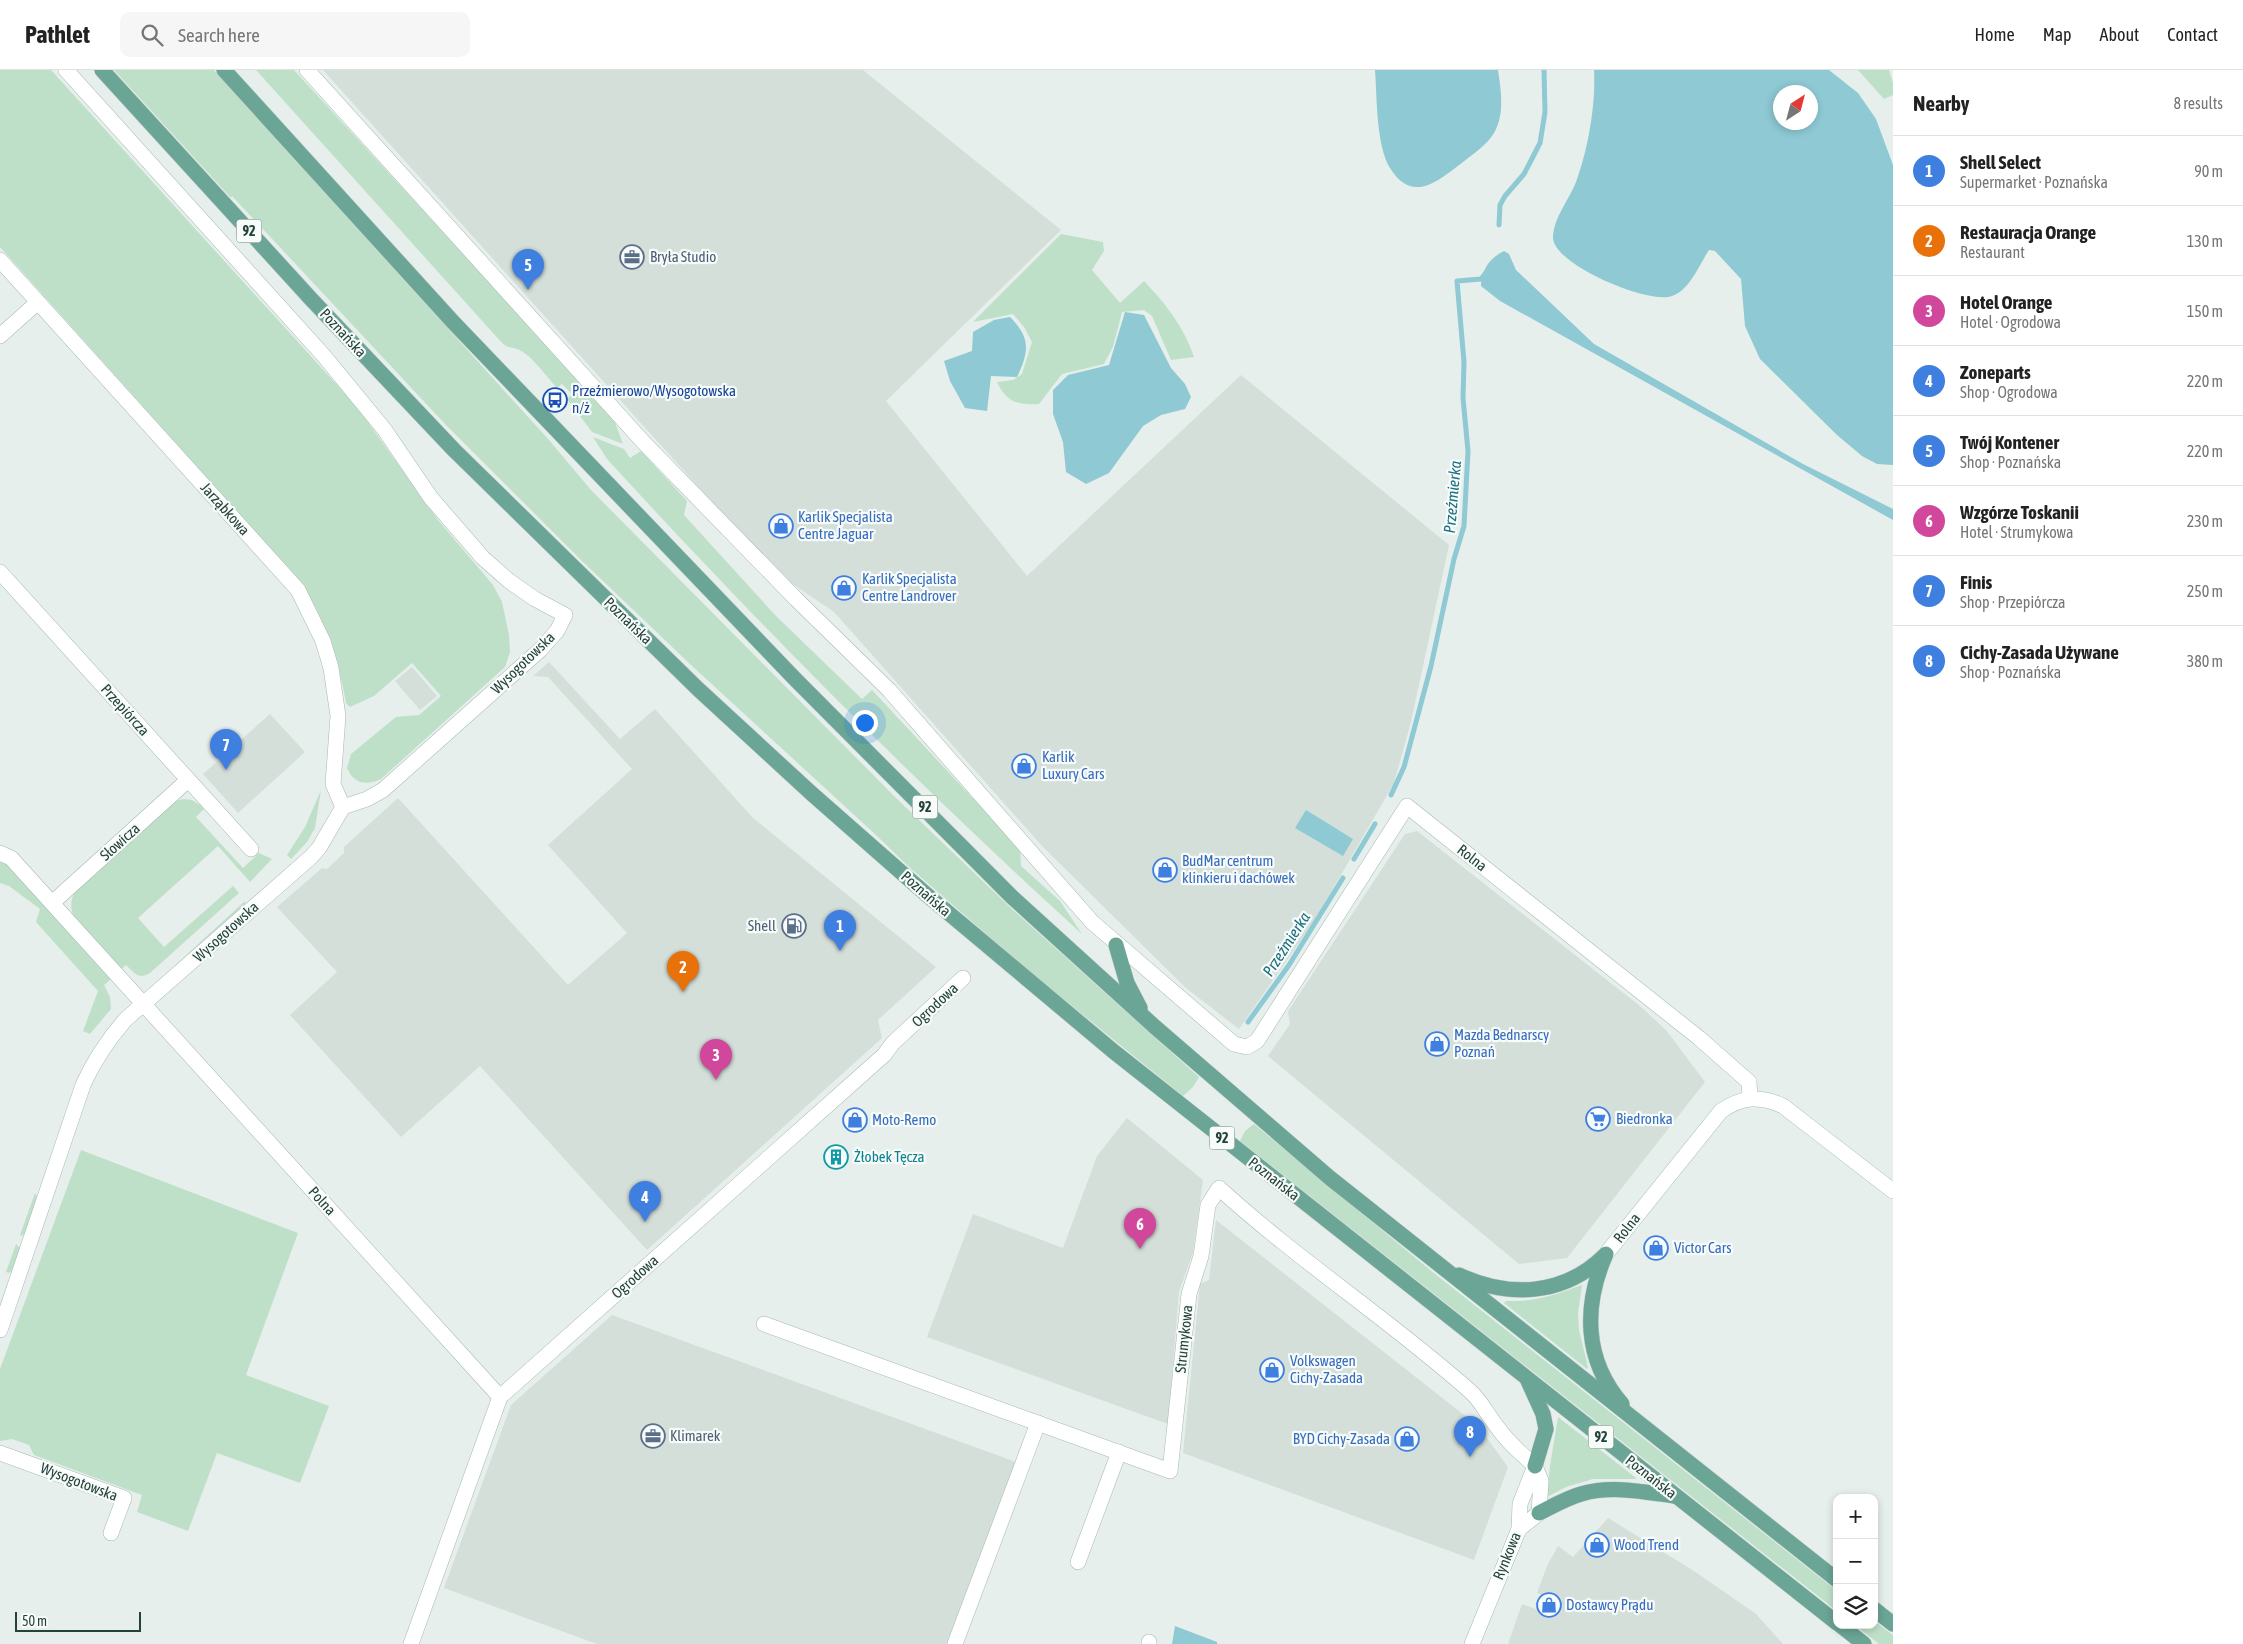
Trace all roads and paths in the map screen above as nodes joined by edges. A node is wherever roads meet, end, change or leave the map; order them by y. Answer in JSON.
{"nodes":[{"id":1,"x":66,"y":70,"type":"edge"},
{"id":2,"x":102,"y":70,"type":"edge"},
{"id":3,"x":224,"y":70,"type":"edge"},
{"id":4,"x":307,"y":70,"type":"edge"},
{"id":5,"x":0,"y":260,"type":"edge"},
{"id":6,"x":38,"y":302,"type":"junction"},
{"id":7,"x":0,"y":336,"type":"edge"},
{"id":8,"x":0,"y":572,"type":"edge"},
{"id":9,"x":188,"y":780,"type":"junction"},
{"id":10,"x":343,"y":807,"type":"junction"},
{"id":11,"x":251,"y":849,"type":"dead end"},
{"id":12,"x":0,"y":853,"type":"edge"},
{"id":13,"x":52,"y":903,"type":"junction"},
{"id":14,"x":1116,"y":945,"type":"junction"},
{"id":15,"x":963,"y":978,"type":"dead end"},
{"id":16,"x":143,"y":1004,"type":"junction"},
{"id":17,"x":1155,"y":1027,"type":"junction"},
{"id":18,"x":1750,"y":1098,"type":"junction"},
{"id":19,"x":1893,"y":1191,"type":"edge"},
{"id":20,"x":1606,"y":1254,"type":"junction"},
{"id":21,"x":1433,"y":1261,"type":"junction"},
{"id":22,"x":764,"y":1324,"type":"dead end"},
{"id":23,"x":0,"y":1330,"type":"edge"},
{"id":24,"x":1526,"y":1378,"type":"junction"},
{"id":25,"x":500,"y":1397,"type":"junction"},
{"id":26,"x":1038,"y":1423,"type":"junction"},
{"id":27,"x":1653,"y":1436,"type":"junction"},
{"id":28,"x":1119,"y":1452,"type":"junction"},
{"id":29,"x":0,"y":1453,"type":"edge"},
{"id":30,"x":1535,"y":1466,"type":"junction"},
{"id":31,"x":1676,"y":1496,"type":"junction"},
{"id":32,"x":1539,"y":1513,"type":"junction"},
{"id":33,"x":1520,"y":1529,"type":"junction"},
{"id":34,"x":111,"y":1533,"type":"dead end"},
{"id":35,"x":1078,"y":1562,"type":"dead end"},
{"id":36,"x":1833,"y":1577,"type":"edge"},
{"id":37,"x":1878,"y":1612,"type":"edge"},
{"id":38,"x":1833,"y":1620,"type":"edge"},
{"id":39,"x":1893,"y":1624,"type":"edge"},
{"id":40,"x":1845,"y":1629,"type":"edge"},
{"id":41,"x":410,"y":1644,"type":"edge"},
{"id":42,"x":955,"y":1644,"type":"edge"},
{"id":43,"x":1472,"y":1644,"type":"edge"},
{"id":44,"x":1864,"y":1644,"type":"edge"}],
"edges":[{"from":1,"to":10,"type":"street","name":"Wysogotowska"},
{"from":2,"to":24,"type":"main road","name":"Poznańska","number":"92"},
{"from":3,"to":17,"type":"main road","number":"92"},
{"from":4,"to":14,"type":"street"},
{"from":5,"to":6,"type":"street","name":"Jarząbkowa"},
{"from":6,"to":7,"type":"street"},
{"from":6,"to":10,"type":"street","name":"Jarząbkowa"},
{"from":8,"to":9,"type":"street","name":"Przepiórcza"},
{"from":9,"to":11,"type":"street","name":"Przepiórcza"},
{"from":9,"to":13,"type":"street","name":"Słowicza"},
{"from":10,"to":16,"type":"street","name":"Wysogotowska"},
{"from":12,"to":13,"type":"street"},
{"from":13,"to":16,"type":"street"},
{"from":14,"to":17,"type":"main road"},
{"from":14,"to":18,"type":"street","name":"Rolna"},
{"from":15,"to":25,"type":"street","name":"Ogrodowa"},
{"from":16,"to":23,"type":"street","name":"Wysogotowska"},
{"from":16,"to":25,"type":"street","name":"Polna"},
{"from":17,"to":21,"type":"main road","number":"92"},
{"from":18,"to":19,"type":"street"},
{"from":18,"to":20,"type":"street","name":"Rolna"},
{"from":20,"to":21,"type":"main road"},
{"from":20,"to":27,"type":"main road"},
{"from":21,"to":27,"type":"main road","number":"92"},
{"from":22,"to":26,"type":"street"},
{"from":24,"to":30,"type":"main road"},
{"from":24,"to":31,"type":"main road","name":"Poznańska","number":"92"},
{"from":25,"to":41,"type":"street","name":"Ogrodowa"},
{"from":26,"to":28,"type":"street"},
{"from":26,"to":42,"type":"street"},
{"from":27,"to":36,"type":"main road","number":"92"},
{"from":28,"to":30,"type":"street","name":"Strumykowa"},
{"from":28,"to":35,"type":"street"},
{"from":29,"to":34,"type":"street","name":"Wysogotowska"},
{"from":30,"to":32,"type":"street"},
{"from":30,"to":33,"type":"street","name":"Rynkowa"},
{"from":31,"to":32,"type":"main road"},
{"from":31,"to":38,"type":"main road","name":"Poznańska","number":"92"},
{"from":32,"to":33,"type":"street"},
{"from":33,"to":43,"type":"street","name":"Rynkowa"},
{"from":37,"to":39,"type":"main road"},
{"from":40,"to":44,"type":"main road"}]}
